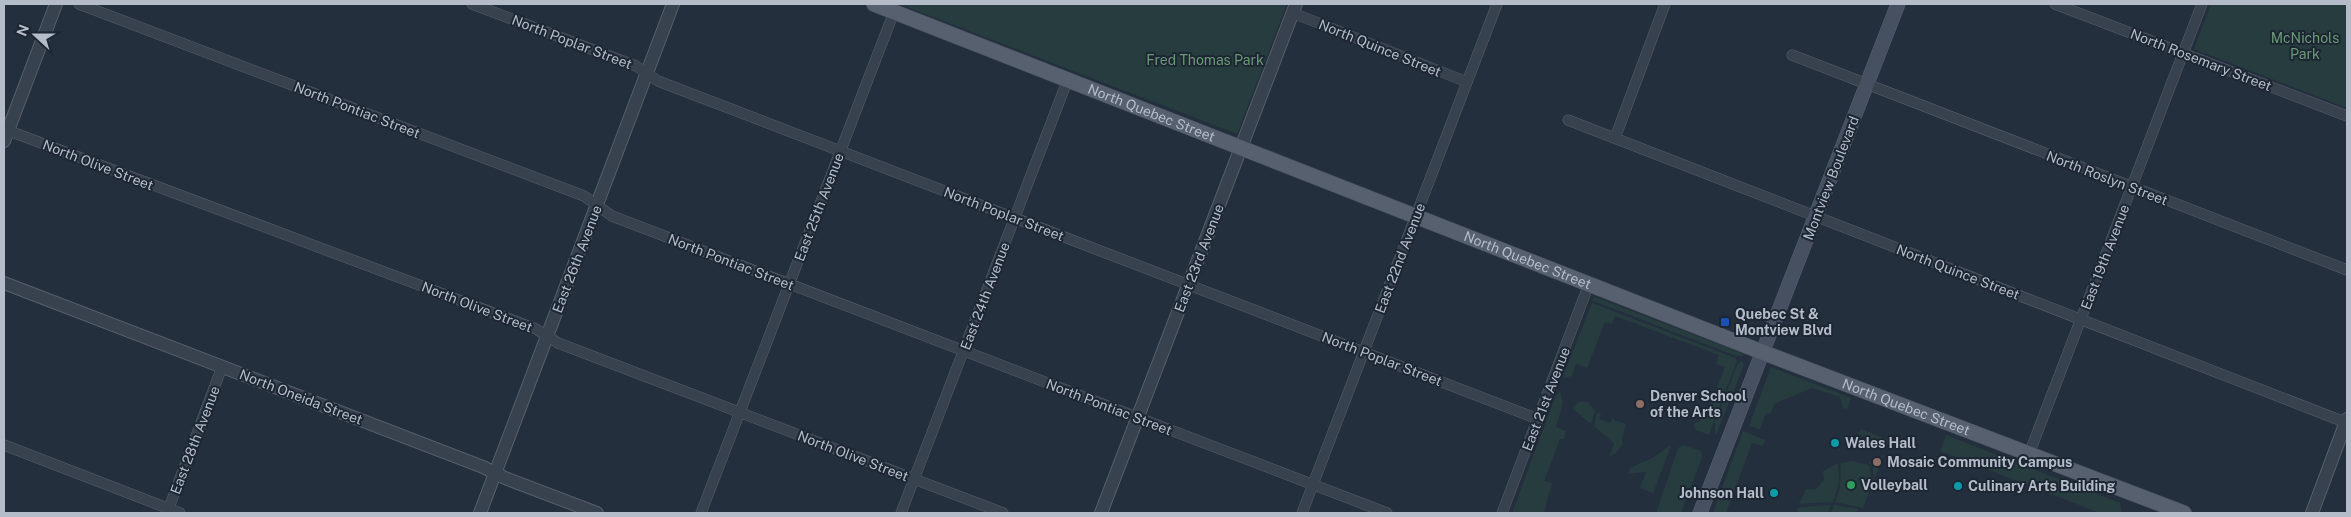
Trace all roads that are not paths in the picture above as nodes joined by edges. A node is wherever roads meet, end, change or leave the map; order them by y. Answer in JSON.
{"nodes":[{"id":1,"x":56,"y":4,"type":"edge"},
{"id":2,"x":79,"y":4,"type":"edge"},
{"id":3,"x":472,"y":4,"type":"edge"},
{"id":4,"x":673,"y":4,"type":"edge"},
{"id":5,"x":874,"y":4,"type":"edge"},
{"id":6,"x":1497,"y":4,"type":"edge"},
{"id":7,"x":1665,"y":4,"type":"edge"},
{"id":8,"x":1898,"y":4,"type":"edge"},
{"id":9,"x":2055,"y":4,"type":"edge"},
{"id":10,"x":2202,"y":4,"type":"edge"},
{"id":11,"x":1295,"y":9,"type":"edge"},
{"id":12,"x":894,"y":12,"type":"junction"},
{"id":13,"x":2184,"y":53,"type":"junction"},
{"id":14,"x":1792,"y":55,"type":"dead end"},
{"id":15,"x":647,"y":74,"type":"junction"},
{"id":16,"x":1068,"y":79,"type":"junction"},
{"id":17,"x":1467,"y":82,"type":"junction"},
{"id":18,"x":1867,"y":85,"type":"junction"},
{"id":19,"x":2347,"y":116,"type":"edge"},
{"id":20,"x":1568,"y":120,"type":"dead end"},
{"id":21,"x":5,"y":134,"type":"edge"},
{"id":22,"x":1614,"y":138,"type":"junction"},
{"id":23,"x":1241,"y":148,"type":"junction"},
{"id":24,"x":840,"y":151,"type":"junction"},
{"id":25,"x":2132,"y":187,"type":"junction"},
{"id":26,"x":597,"y":205,"type":"junction"},
{"id":27,"x":1416,"y":215,"type":"junction"},
{"id":28,"x":1816,"y":217,"type":"junction"},
{"id":29,"x":1015,"y":218,"type":"junction"},
{"id":30,"x":2347,"y":270,"type":"edge"},
{"id":31,"x":4,"y":283,"type":"edge"},
{"id":32,"x":1589,"y":284,"type":"junction"},
{"id":33,"x":789,"y":285,"type":"junction"},
{"id":34,"x":1188,"y":285,"type":"junction"},
{"id":35,"x":2082,"y":320,"type":"junction"},
{"id":36,"x":547,"y":336,"type":"junction"},
{"id":37,"x":963,"y":352,"type":"junction"},
{"id":38,"x":1364,"y":352,"type":"junction"},
{"id":39,"x":1762,"y":352,"type":"junction"},
{"id":40,"x":222,"y":366,"type":"junction"},
{"id":41,"x":740,"y":412,"type":"junction"},
{"id":42,"x":1137,"y":418,"type":"junction"},
{"id":43,"x":1538,"y":419,"type":"junction"},
{"id":44,"x":2347,"y":422,"type":"edge"},
{"id":45,"x":4,"y":446,"type":"edge"},
{"id":46,"x":2029,"y":454,"type":"junction"},
{"id":47,"x":495,"y":473,"type":"junction"},
{"id":48,"x":914,"y":479,"type":"junction"},
{"id":49,"x":1313,"y":485,"type":"junction"},
{"id":50,"x":167,"y":511,"type":"edge"},
{"id":51,"x":180,"y":513,"type":"edge"},
{"id":52,"x":480,"y":513,"type":"edge"},
{"id":53,"x":597,"y":513,"type":"edge"},
{"id":54,"x":701,"y":513,"type":"edge"},
{"id":55,"x":901,"y":513,"type":"edge"},
{"id":56,"x":1003,"y":513,"type":"edge"},
{"id":57,"x":1101,"y":513,"type":"edge"},
{"id":58,"x":1302,"y":513,"type":"edge"},
{"id":59,"x":1387,"y":513,"type":"edge"},
{"id":60,"x":1502,"y":513,"type":"edge"},
{"id":61,"x":1700,"y":513,"type":"edge"},
{"id":62,"x":2184,"y":513,"type":"edge"},
{"id":63,"x":2312,"y":513,"type":"edge"}],
"edges":[{"from":1,"to":21,"type":"street"},
{"from":2,"to":26,"type":"street","name":"North Pontiac Street"},
{"from":3,"to":15,"type":"street","name":"North Poplar Street"},
{"from":4,"to":15,"type":"street","name":"East 26th Avenue"},
{"from":5,"to":12,"type":"main road","name":"North Quebec Street"},
{"from":6,"to":17,"type":"street","name":"East 22nd Avenue"},
{"from":7,"to":22,"type":"street"},
{"from":8,"to":18,"type":"main road","name":"Montview Boulevard"},
{"from":9,"to":13,"type":"street","name":"North Rosemary Street"},
{"from":10,"to":13,"type":"street","name":"East 19th Avenue"},
{"from":11,"to":17,"type":"street","name":"North Quince Street"},
{"from":11,"to":23,"type":"street","name":"East 23rd Avenue"},
{"from":12,"to":16,"type":"main road","name":"North Quebec Street"},
{"from":12,"to":24,"type":"street","name":"East 25th Avenue"},
{"from":13,"to":19,"type":"street","name":"North Rosemary Street"},
{"from":13,"to":25,"type":"street","name":"East 19th Avenue"},
{"from":14,"to":18,"type":"street","name":"North Roslyn Street"},
{"from":15,"to":24,"type":"street","name":"North Poplar Street"},
{"from":15,"to":26,"type":"street","name":"East 26th Avenue"},
{"from":16,"to":23,"type":"main road","name":"North Quebec Street"},
{"from":16,"to":29,"type":"street","name":"East 24th Avenue"},
{"from":17,"to":27,"type":"street","name":"East 22nd Avenue"},
{"from":18,"to":25,"type":"street","name":"North Roslyn Street"},
{"from":18,"to":28,"type":"main road","name":"Montview Boulevard"},
{"from":20,"to":22,"type":"street","name":"North Quince Street"},
{"from":21,"to":36,"type":"street","name":"North Olive Street"},
{"from":22,"to":28,"type":"street","name":"North Quince Street"},
{"from":23,"to":27,"type":"main road","name":"North Quebec Street"},
{"from":23,"to":34,"type":"street","name":"East 23rd Avenue"},
{"from":24,"to":29,"type":"street","name":"North Poplar Street"},
{"from":24,"to":33,"type":"street","name":"East 25th Avenue"},
{"from":25,"to":30,"type":"street","name":"North Roslyn Street"},
{"from":25,"to":35,"type":"street","name":"East 19th Avenue"},
{"from":26,"to":33,"type":"street","name":"North Pontiac Street"},
{"from":26,"to":36,"type":"street","name":"East 26th Avenue"},
{"from":27,"to":32,"type":"main road","name":"North Quebec Street"},
{"from":27,"to":38,"type":"street","name":"East 22nd Avenue"},
{"from":28,"to":35,"type":"street","name":"North Quince Street"},
{"from":28,"to":39,"type":"main road","name":"Montview Boulevard"},
{"from":29,"to":34,"type":"street","name":"North Poplar Street"},
{"from":29,"to":37,"type":"street","name":"East 24th Avenue"},
{"from":31,"to":40,"type":"street","name":"North Oneida Street"},
{"from":32,"to":39,"type":"main road","name":"North Quebec Street"},
{"from":32,"to":43,"type":"street","name":"East 21st Avenue"},
{"from":33,"to":37,"type":"street","name":"North Pontiac Street"},
{"from":33,"to":41,"type":"street","name":"East 25th Avenue"},
{"from":34,"to":38,"type":"street","name":"North Poplar Street"},
{"from":34,"to":42,"type":"street","name":"East 23rd Avenue"},
{"from":35,"to":44,"type":"street","name":"North Quince Street"},
{"from":35,"to":46,"type":"street","name":"East 19th Avenue"},
{"from":36,"to":41,"type":"street","name":"North Olive Street"},
{"from":36,"to":47,"type":"street","name":"East 26th Avenue"},
{"from":37,"to":42,"type":"street","name":"North Pontiac Street"},
{"from":37,"to":48,"type":"street","name":"East 24th Avenue"},
{"from":38,"to":43,"type":"street","name":"North Poplar Street"},
{"from":38,"to":49,"type":"street","name":"East 22nd Avenue"},
{"from":39,"to":46,"type":"main road","name":"North Quebec Street"},
{"from":39,"to":61,"type":"main road","name":"Montview Boulevard"},
{"from":40,"to":47,"type":"street","name":"North Oneida Street"},
{"from":40,"to":50,"type":"street","name":"East 28th Avenue"},
{"from":41,"to":48,"type":"street","name":"North Olive Street"},
{"from":41,"to":54,"type":"street","name":"East 25th Avenue"},
{"from":42,"to":49,"type":"street","name":"North Pontiac Street"},
{"from":42,"to":57,"type":"street","name":"East 23rd Avenue"},
{"from":43,"to":60,"type":"street","name":"East 21st Avenue"},
{"from":44,"to":63,"type":"street"},
{"from":45,"to":50,"type":"street"},
{"from":46,"to":62,"type":"main road","name":"North Quebec Street"},
{"from":47,"to":52,"type":"street","name":"East 26th Avenue"},
{"from":47,"to":53,"type":"street","name":"North Oneida Street"},
{"from":48,"to":55,"type":"street","name":"East 24th Avenue"},
{"from":48,"to":56,"type":"street","name":"North Olive Street"},
{"from":49,"to":58,"type":"street","name":"East 22nd Avenue"},
{"from":49,"to":59,"type":"street","name":"North Pontiac Street"},
{"from":50,"to":51,"type":"street"}]}
